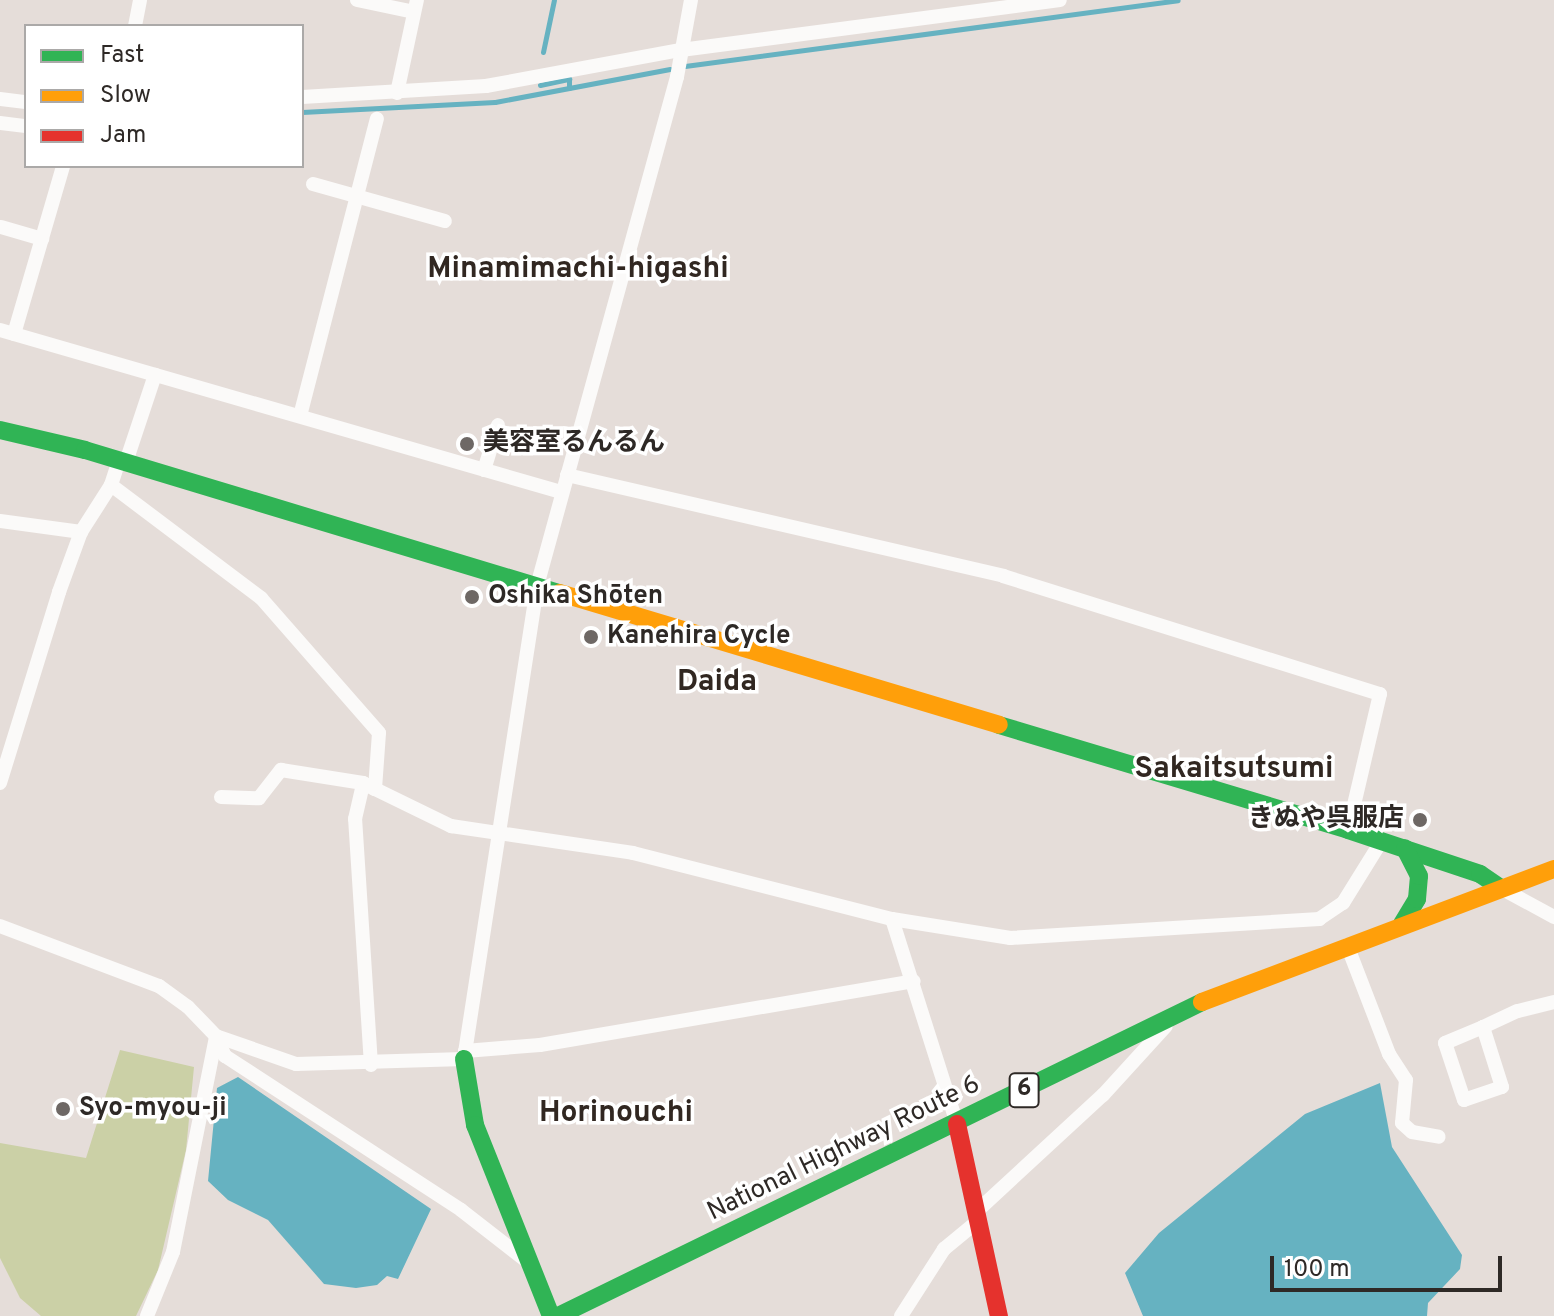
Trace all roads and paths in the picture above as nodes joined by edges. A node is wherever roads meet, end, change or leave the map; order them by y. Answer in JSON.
{"nodes":[{"id":1,"x":140,"y":0,"type":"edge"},
{"id":2,"x":357,"y":0,"type":"edge"},
{"id":3,"x":691,"y":0,"type":"edge"},
{"id":4,"x":1060,"y":0,"type":"edge"},
{"id":5,"x":415,"y":6,"type":"edge"},
{"id":6,"x":969,"y":6,"type":"edge"},
{"id":7,"x":135,"y":24,"type":"edge"},
{"id":8,"x":681,"y":50,"type":"junction"},
{"id":9,"x":397,"y":93,"type":"junction"},
{"id":10,"x":304,"y":97,"type":"edge"},
{"id":11,"x":0,"y":99,"type":"edge"},
{"id":12,"x":24,"y":102,"type":"edge"},
{"id":13,"x":377,"y":119,"type":"dead end"},
{"id":14,"x":0,"y":123,"type":"edge"},
{"id":15,"x":24,"y":126,"type":"edge"},
{"id":16,"x":62,"y":168,"type":"edge"},
{"id":17,"x":313,"y":184,"type":"dead end"},
{"id":18,"x":357,"y":198,"type":"junction"},
{"id":19,"x":445,"y":221,"type":"dead end"},
{"id":20,"x":1,"y":227,"type":"edge"},
{"id":21,"x":42,"y":239,"type":"junction"},
{"id":22,"x":7,"y":332,"type":"edge"},
{"id":23,"x":155,"y":375,"type":"junction"},
{"id":24,"x":300,"y":416,"type":"junction"},
{"id":25,"x":498,"y":425,"type":"dead end"},
{"id":26,"x":0,"y":430,"type":"edge"},
{"id":27,"x":122,"y":461,"type":"junction"},
{"id":28,"x":484,"y":470,"type":"junction"},
{"id":29,"x":567,"y":475,"type":"junction"},
{"id":30,"x":111,"y":485,"type":"junction"},
{"id":31,"x":561,"y":492,"type":"junction"},
{"id":32,"x":0,"y":521,"type":"edge"},
{"id":33,"x":81,"y":532,"type":"junction"},
{"id":34,"x":537,"y":586,"type":"junction"},
{"id":35,"x":0,"y":783,"type":"edge"},
{"id":36,"x":369,"y":786,"type":"junction"},
{"id":37,"x":221,"y":797,"type":"dead end"},
{"id":38,"x":1348,"y":830,"type":"junction"},
{"id":39,"x":499,"y":834,"type":"junction"},
{"id":40,"x":1382,"y":840,"type":"junction"},
{"id":41,"x":1405,"y":848,"type":"junction"},
{"id":42,"x":1554,"y":869,"type":"edge"},
{"id":43,"x":1499,"y":887,"type":"junction"},
{"id":44,"x":1554,"y":917,"type":"edge"},
{"id":45,"x":892,"y":919,"type":"junction"},
{"id":46,"x":1402,"y":924,"type":"junction"},
{"id":47,"x":0,"y":926,"type":"edge"},
{"id":48,"x":1347,"y":945,"type":"junction"},
{"id":49,"x":914,"y":981,"type":"junction"},
{"id":50,"x":1554,"y":1002,"type":"edge"},
{"id":51,"x":1175,"y":1016,"type":"junction"},
{"id":52,"x":1483,"y":1027,"type":"junction"},
{"id":53,"x":216,"y":1036,"type":"junction"},
{"id":54,"x":464,"y":1055,"type":"junction"},
{"id":55,"x":371,"y":1065,"type":"junction"},
{"id":56,"x":957,"y":1124,"type":"junction"},
{"id":57,"x":1439,"y":1137,"type":"dead end"},
{"id":58,"x":977,"y":1216,"type":"junction"},
{"id":59,"x":532,"y":1265,"type":"junction"},
{"id":60,"x":147,"y":1316,"type":"edge"},
{"id":61,"x":551,"y":1316,"type":"edge"},
{"id":62,"x":558,"y":1316,"type":"edge"},
{"id":63,"x":901,"y":1316,"type":"edge"},
{"id":64,"x":999,"y":1316,"type":"edge"}],
"edges":[{"from":1,"to":7,"type":"street"},
{"from":2,"to":5,"type":"street"},
{"from":3,"to":8,"type":"street"},
{"from":4,"to":6,"type":"street"},
{"from":5,"to":9,"type":"street"},
{"from":6,"to":8,"type":"street"},
{"from":8,"to":9,"type":"street"},
{"from":8,"to":29,"type":"street"},
{"from":9,"to":10,"type":"street"},
{"from":11,"to":12,"type":"street"},
{"from":13,"to":18,"type":"street"},
{"from":14,"to":15,"type":"street"},
{"from":16,"to":21,"type":"street"},
{"from":17,"to":18,"type":"street"},
{"from":18,"to":19,"type":"street"},
{"from":18,"to":24,"type":"street"},
{"from":20,"to":21,"type":"street"},
{"from":21,"to":22,"type":"street"},
{"from":22,"to":23,"type":"street"},
{"from":23,"to":24,"type":"street"},
{"from":23,"to":27,"type":"street"},
{"from":24,"to":28,"type":"street"},
{"from":25,"to":28,"type":"street"},
{"from":26,"to":27,"type":"main road"},
{"from":27,"to":30,"type":"street"},
{"from":27,"to":34,"type":"main road"},
{"from":28,"to":31,"type":"street"},
{"from":29,"to":31,"type":"street"},
{"from":29,"to":38,"type":"street"},
{"from":30,"to":33,"type":"street"},
{"from":30,"to":36,"type":"street"},
{"from":31,"to":34,"type":"street"},
{"from":32,"to":33,"type":"street"},
{"from":33,"to":35,"type":"street"},
{"from":34,"to":38,"type":"main road"},
{"from":34,"to":39,"type":"street"},
{"from":36,"to":37,"type":"street"},
{"from":36,"to":39,"type":"street"},
{"from":36,"to":55,"type":"street"},
{"from":38,"to":40,"type":"main road"},
{"from":39,"to":45,"type":"street"},
{"from":39,"to":54,"type":"street"},
{"from":40,"to":41,"type":"main road"},
{"from":40,"to":45,"type":"street"},
{"from":41,"to":43,"type":"main road"},
{"from":41,"to":46,"type":"main road"},
{"from":42,"to":43,"type":"main road","name":"National Highway Route 6","number":"6"},
{"from":43,"to":44,"type":"street"},
{"from":43,"to":46,"type":"main road","name":"National Highway Route 6","number":"6"},
{"from":45,"to":49,"type":"street"},
{"from":46,"to":48,"type":"main road","name":"National Highway Route 6","number":"6"},
{"from":47,"to":53,"type":"street"},
{"from":48,"to":51,"type":"main road","name":"National Highway Route 6","number":"6"},
{"from":48,"to":57,"type":"street"},
{"from":49,"to":54,"type":"street"},
{"from":49,"to":56,"type":"street"},
{"from":50,"to":52,"type":"street"},
{"from":51,"to":56,"type":"main road","name":"National Highway Route 6","number":"6"},
{"from":51,"to":58,"type":"street"},
{"from":52,"to":52,"type":"street"},
{"from":53,"to":55,"type":"street"},
{"from":53,"to":59,"type":"street"},
{"from":53,"to":60,"type":"street"},
{"from":54,"to":55,"type":"street"},
{"from":54,"to":59,"type":"main road"},
{"from":56,"to":58,"type":"main road"},
{"from":56,"to":62,"type":"main road","name":"National Highway Route 6","number":"6"},
{"from":58,"to":63,"type":"street"},
{"from":58,"to":64,"type":"main road"},
{"from":59,"to":61,"type":"main road"}]}
